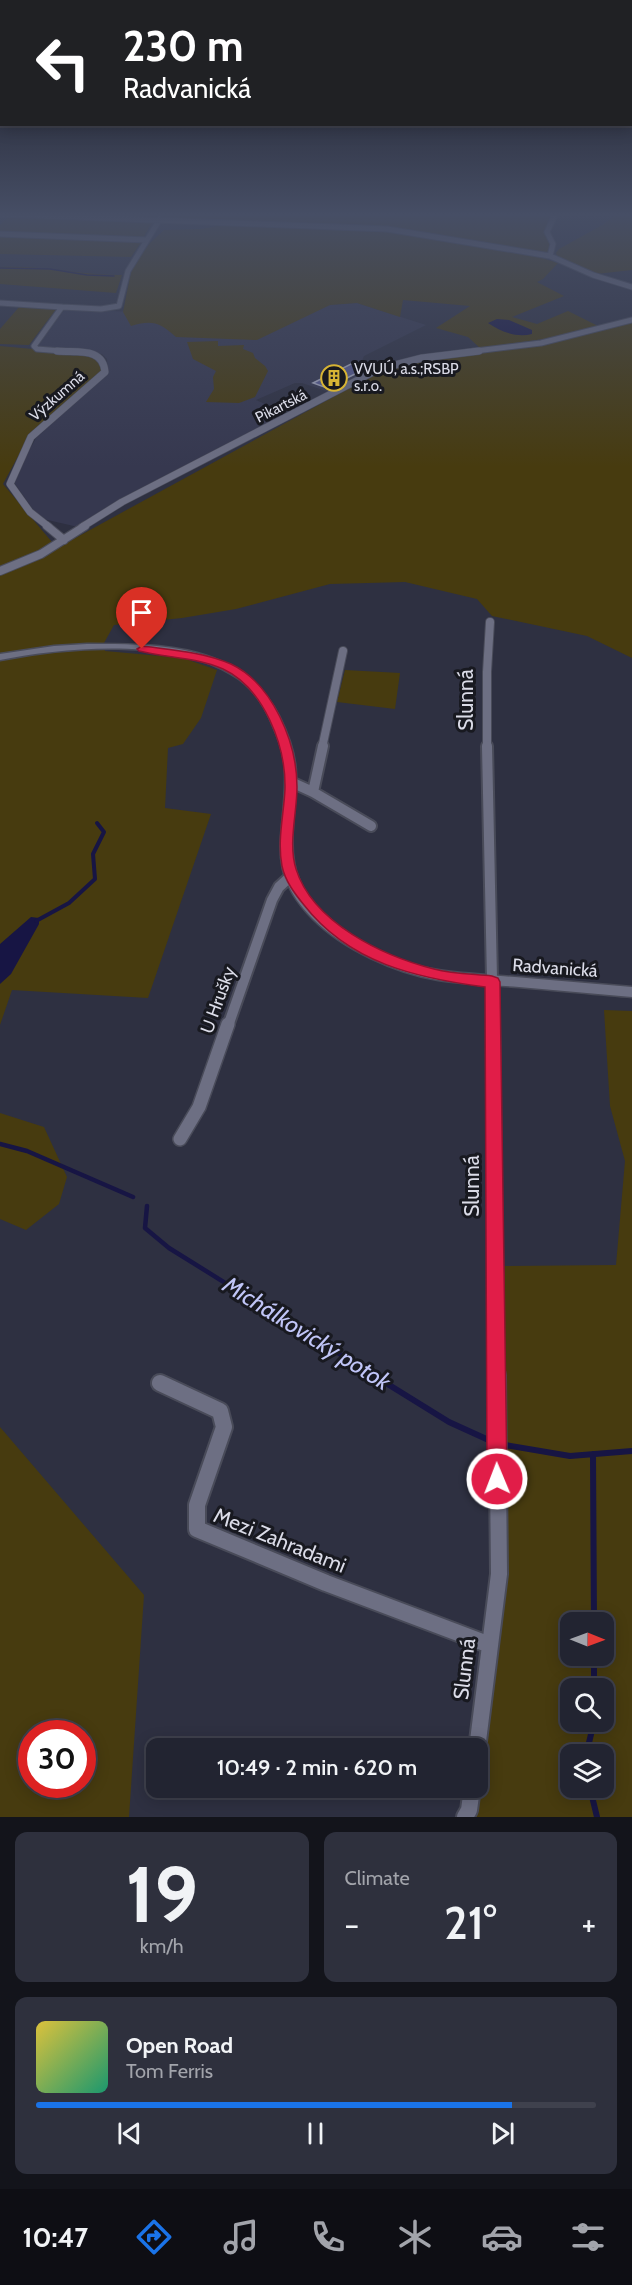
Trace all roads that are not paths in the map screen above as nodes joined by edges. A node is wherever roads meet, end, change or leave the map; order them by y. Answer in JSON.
{"nodes":[{"id":1,"x":121,"y":298,"type":"edge"},
{"id":2,"x":0,"y":303,"type":"edge"},
{"id":3,"x":62,"y":307,"type":"junction"},
{"id":4,"x":632,"y":320,"type":"edge"},
{"id":5,"x":64,"y":540,"type":"junction"},
{"id":6,"x":0,"y":571,"type":"edge"},
{"id":7,"x":490,"y":622,"type":"dead end"},
{"id":8,"x":343,"y":651,"type":"dead end"},
{"id":9,"x":0,"y":657,"type":"edge"},
{"id":10,"x":291,"y":782,"type":"junction"},
{"id":11,"x":313,"y":792,"type":"junction"},
{"id":12,"x":370,"y":826,"type":"dead end"},
{"id":13,"x":291,"y":876,"type":"junction"},
{"id":14,"x":492,"y":982,"type":"junction"},
{"id":15,"x":632,"y":992,"type":"edge"},
{"id":16,"x":180,"y":1139,"type":"dead end"},
{"id":17,"x":160,"y":1383,"type":"dead end"},
{"id":18,"x":490,"y":1645,"type":"junction"},
{"id":19,"x":478,"y":1738,"type":"edge"},
{"id":20,"x":471,"y":1798,"type":"edge"},
{"id":21,"x":465,"y":1817,"type":"edge"}],
"edges":[{"from":1,"to":3,"type":"street"},
{"from":2,"to":3,"type":"street"},
{"from":3,"to":5,"type":"street","name":"Výzkumná"},
{"from":4,"to":5,"type":"street","name":"Pikartská"},
{"from":5,"to":6,"type":"street","name":"Pikartská"},
{"from":7,"to":14,"type":"street","name":"Slunná"},
{"from":8,"to":11,"type":"street"},
{"from":9,"to":10,"type":"street","name":"Radvanická"},
{"from":10,"to":11,"type":"street"},
{"from":10,"to":13,"type":"street","name":"Radvanická"},
{"from":11,"to":12,"type":"street"},
{"from":13,"to":14,"type":"street","name":"Radvanická"},
{"from":13,"to":16,"type":"street","name":"U Hrušky"},
{"from":14,"to":15,"type":"street","name":"Radvanická"},
{"from":14,"to":18,"type":"street","name":"Slunná"},
{"from":17,"to":18,"type":"street","name":"Mezi Zahradami"},
{"from":18,"to":19,"type":"street","name":"Slunná"},
{"from":20,"to":21,"type":"street"}]}
